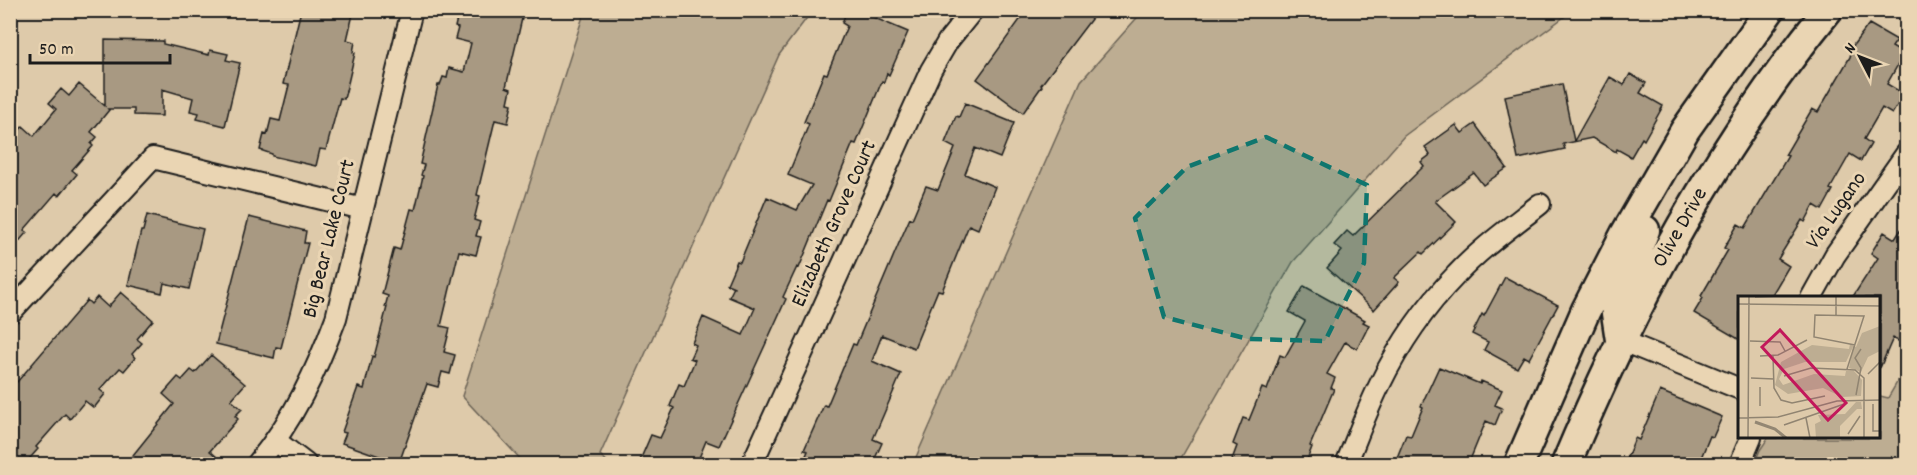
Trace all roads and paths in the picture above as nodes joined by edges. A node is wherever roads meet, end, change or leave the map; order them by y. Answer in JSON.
{"nodes":[{"id":1,"x":412,"y":10,"type":"edge"},
{"id":2,"x":972,"y":10,"type":"edge"},
{"id":3,"x":1770,"y":10,"type":"edge"},
{"id":4,"x":1828,"y":10,"type":"edge"},
{"id":5,"x":1685,"y":130,"type":"junction"},
{"id":6,"x":1906,"y":154,"type":"edge"},
{"id":7,"x":1540,"y":204,"type":"dead end"},
{"id":8,"x":363,"y":209,"type":"junction"},
{"id":9,"x":1812,"y":296,"type":"edge"},
{"id":10,"x":10,"y":313,"type":"edge"},
{"id":11,"x":1620,"y":340,"type":"junction"},
{"id":12,"x":1738,"y":388,"type":"edge"},
{"id":13,"x":1751,"y":439,"type":"edge"},
{"id":14,"x":276,"y":441,"type":"junction"},
{"id":15,"x":257,"y":465,"type":"edge"},
{"id":16,"x":306,"y":465,"type":"edge"},
{"id":17,"x":752,"y":465,"type":"edge"},
{"id":18,"x":1346,"y":465,"type":"edge"},
{"id":19,"x":1519,"y":465,"type":"edge"},
{"id":20,"x":1566,"y":465,"type":"edge"},
{"id":21,"x":1740,"y":465,"type":"edge"}],
"edges":[{"from":1,"to":8,"type":"street","name":"Big Bear Lake Court"},
{"from":2,"to":17,"type":"street","name":"Elizabeth Grove Court"},
{"from":3,"to":5,"type":"main road","name":"Olive Drive"},
{"from":4,"to":11,"type":"main road","name":"Olive Drive"},
{"from":5,"to":11,"type":"main road"},
{"from":5,"to":19,"type":"main road","name":"Olive Drive"},
{"from":6,"to":9,"type":"street","name":"Via Lugano"},
{"from":7,"to":18,"type":"street"},
{"from":8,"to":10,"type":"street"},
{"from":8,"to":14,"type":"street","name":"Big Bear Lake Court"},
{"from":11,"to":12,"type":"street"},
{"from":11,"to":20,"type":"main road","name":"Olive Drive"},
{"from":13,"to":21,"type":"street"},
{"from":14,"to":15,"type":"street","name":"Big Bear Lake Court"},
{"from":14,"to":16,"type":"street"}]}
